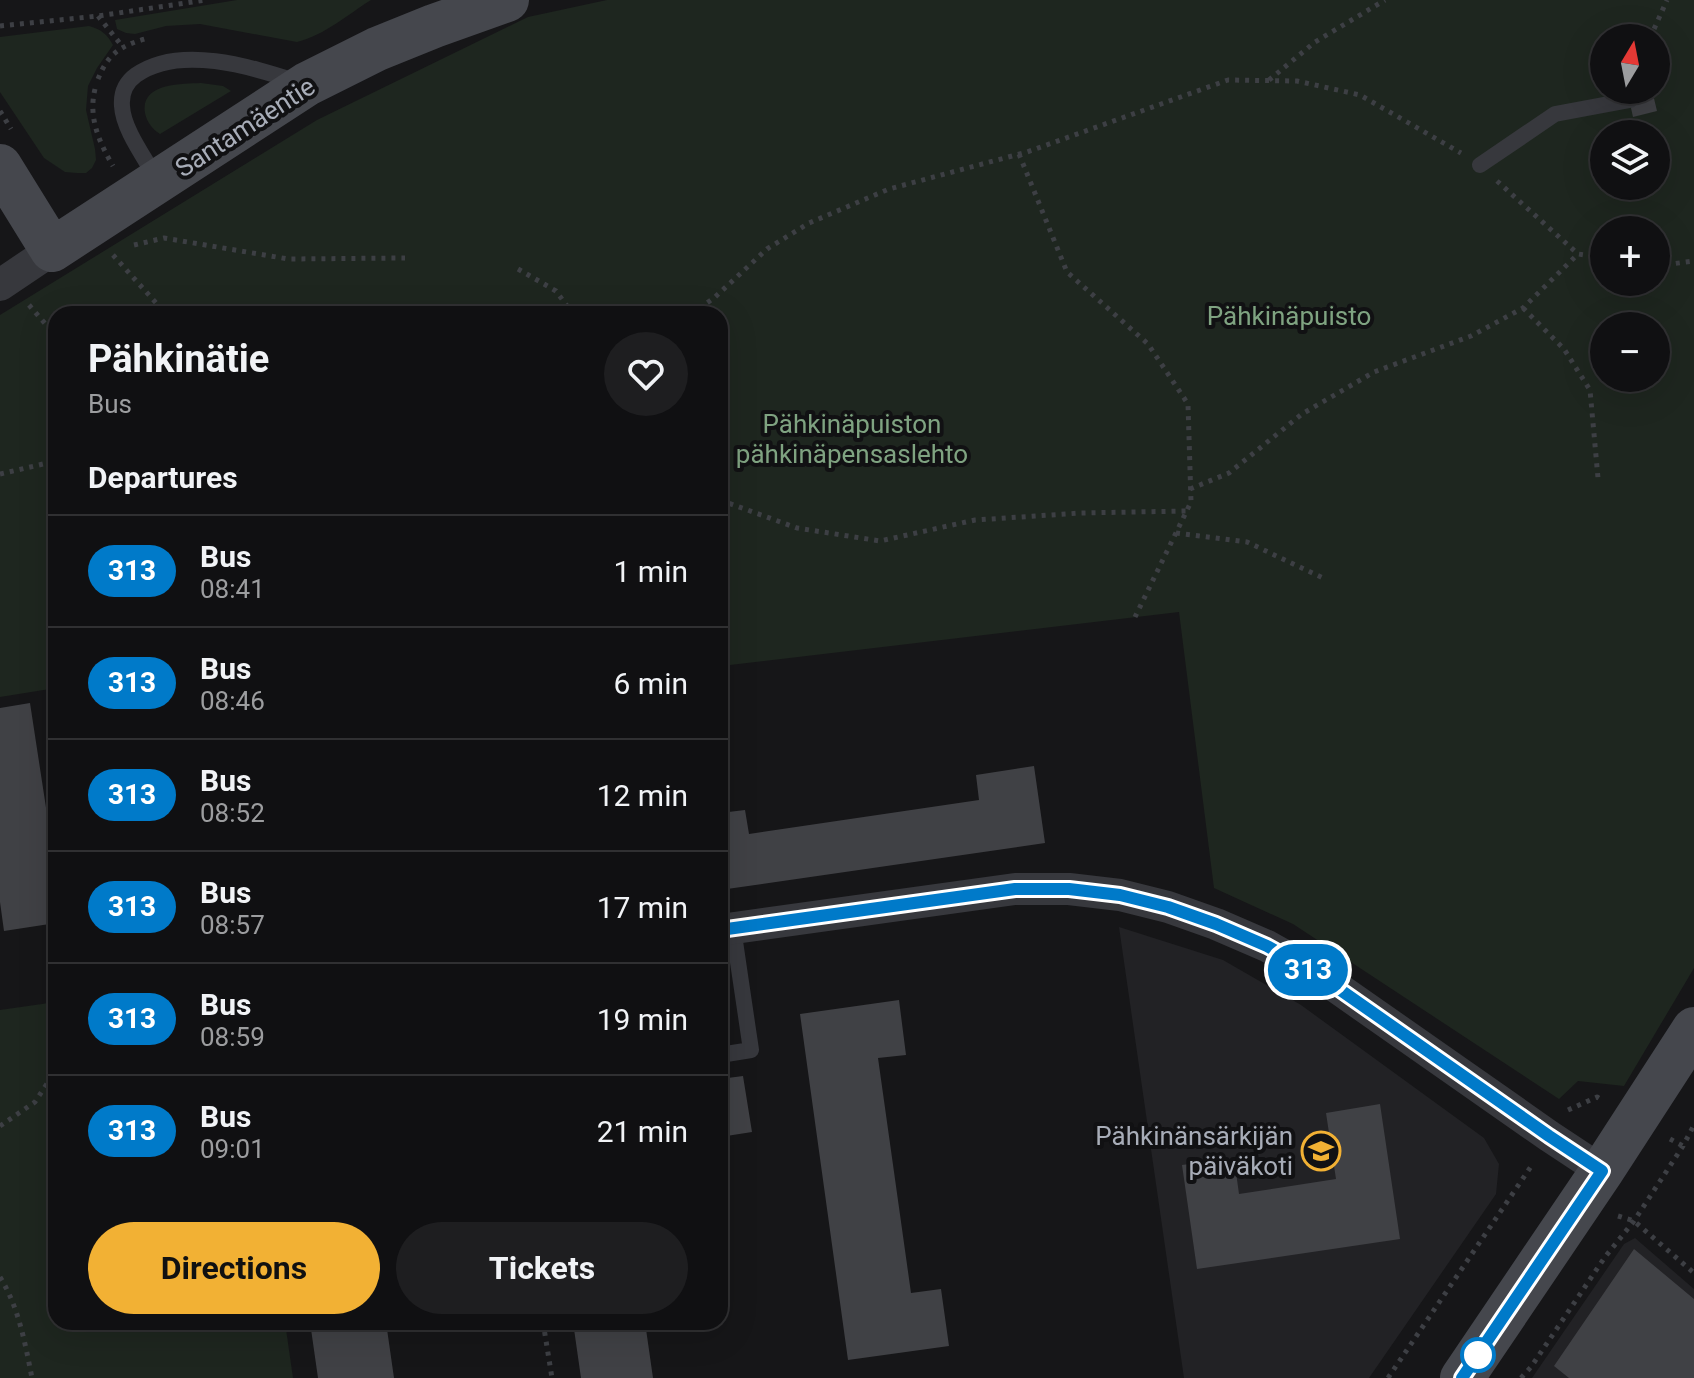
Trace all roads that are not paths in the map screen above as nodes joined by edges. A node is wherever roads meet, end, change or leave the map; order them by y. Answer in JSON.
{"nodes":[{"id":1,"x":507,"y":0,"type":"edge"},
{"id":2,"x":307,"y":84,"type":"junction"},
{"id":3,"x":1609,"y":104,"type":"edge"},
{"id":4,"x":7,"y":150,"type":"edge"},
{"id":5,"x":1480,"y":165,"type":"road end"},
{"id":6,"x":150,"y":168,"type":"junction"},
{"id":7,"x":52,"y":250,"type":"junction"},
{"id":8,"x":0,"y":285,"type":"edge"},
{"id":9,"x":728,"y":929,"type":"edge"},
{"id":10,"x":728,"y":939,"type":"edge"},
{"id":11,"x":1694,"y":1029,"type":"edge"},
{"id":12,"x":728,"y":1054,"type":"edge"},
{"id":13,"x":1602,"y":1171,"type":"junction"},
{"id":14,"x":1462,"y":1378,"type":"edge"}],
"edges":[{"from":1,"to":2,"type":"street","name":"Santamäentie"},
{"from":2,"to":6,"type":"street","name":"Santamäentie"},
{"from":2,"to":6,"type":"lane"},
{"from":3,"to":5,"type":"lane"},
{"from":4,"to":7,"type":"street"},
{"from":6,"to":7,"type":"street","name":"Santamäentie"},
{"from":7,"to":8,"type":"street","name":"Santamäentie"},
{"from":9,"to":13,"type":"street"},
{"from":10,"to":12,"type":"lane"},
{"from":11,"to":13,"type":"street"},
{"from":13,"to":14,"type":"street"}]}
